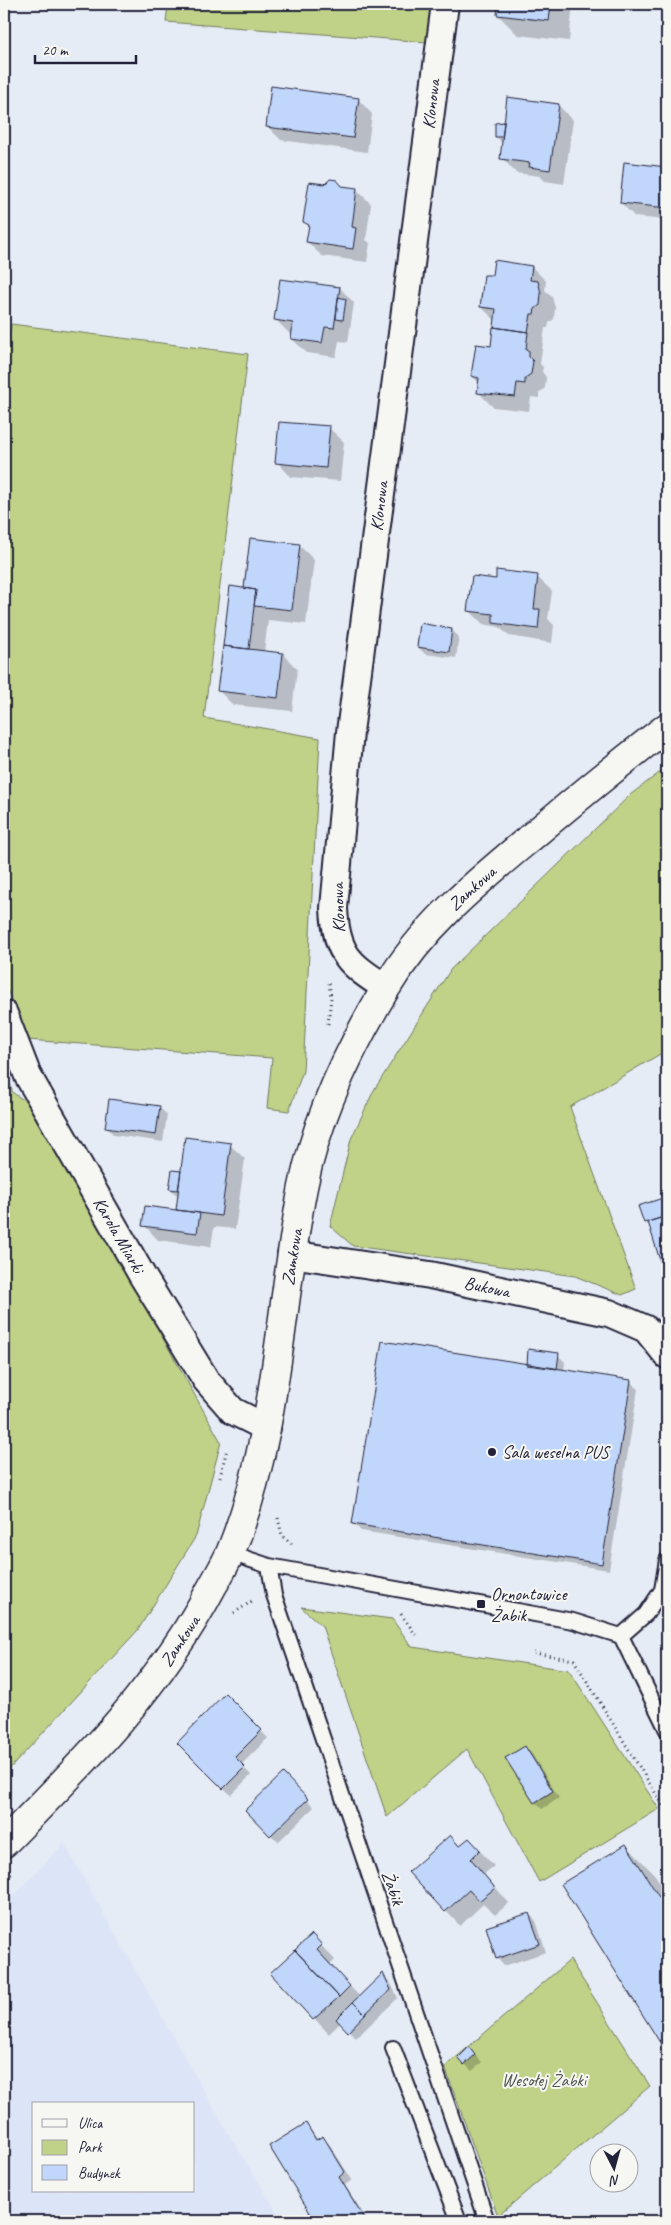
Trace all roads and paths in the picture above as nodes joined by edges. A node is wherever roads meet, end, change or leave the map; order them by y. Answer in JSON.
{"nodes":[{"id":1,"x":444,"y":4,"type":"edge"},
{"id":2,"x":667,"y":727,"type":"edge"},
{"id":3,"x":327,"y":976,"type":"dead end"},
{"id":4,"x":386,"y":988,"type":"junction"},
{"id":5,"x":4,"y":1014,"type":"edge"},
{"id":6,"x":326,"y":1031,"type":"dead end"},
{"id":7,"x":291,"y":1254,"type":"junction"},
{"id":8,"x":667,"y":1355,"type":"edge"},
{"id":9,"x":233,"y":1411,"type":"junction"},
{"id":10,"x":267,"y":1428,"type":"junction"},
{"id":11,"x":218,"y":1484,"type":"dead end"},
{"id":12,"x":230,"y":1553,"type":"junction"},
{"id":13,"x":667,"y":1560,"type":"edge"},
{"id":14,"x":269,"y":1566,"type":"junction"},
{"id":15,"x":274,"y":1595,"type":"junction"},
{"id":16,"x":396,"y":1609,"type":"dead end"},
{"id":17,"x":229,"y":1621,"type":"dead end"},
{"id":18,"x":416,"y":1635,"type":"dead end"},
{"id":19,"x":621,"y":1636,"type":"junction"},
{"id":20,"x":534,"y":1653,"type":"dead end"},
{"id":21,"x":667,"y":1730,"type":"edge"},
{"id":22,"x":667,"y":1812,"type":"edge"},
{"id":23,"x":4,"y":1842,"type":"edge"},
{"id":24,"x":16,"y":1868,"type":"dead end"},
{"id":25,"x":4,"y":1882,"type":"edge"},
{"id":26,"x":393,"y":2048,"type":"dead end"},
{"id":27,"x":459,"y":2221,"type":"edge"},
{"id":28,"x":486,"y":2221,"type":"edge"}],
"edges":[{"from":1,"to":4,"type":"street","name":"Klonowa"},
{"from":2,"to":4,"type":"street","name":"Zamkowa"},
{"from":3,"to":6,"type":"path"},
{"from":4,"to":7,"type":"street","name":"Zamkowa"},
{"from":5,"to":9,"type":"street","name":"Karola Miarki"},
{"from":7,"to":8,"type":"street","name":"Bukowa"},
{"from":7,"to":10,"type":"street","name":"Zamkowa"},
{"from":9,"to":10,"type":"street","name":"Karola Miarki"},
{"from":9,"to":11,"type":"path"},
{"from":10,"to":12,"type":"street","name":"Zamkowa"},
{"from":12,"to":14,"type":"lane"},
{"from":12,"to":23,"type":"street","name":"Zamkowa"},
{"from":13,"to":19,"type":"lane"},
{"from":14,"to":15,"type":"lane","name":"Żabik"},
{"from":14,"to":19,"type":"lane"},
{"from":15,"to":17,"type":"path"},
{"from":15,"to":28,"type":"lane","name":"Żabik"},
{"from":16,"to":18,"type":"path"},
{"from":19,"to":21,"type":"lane"},
{"from":20,"to":22,"type":"path"},
{"from":24,"to":25,"type":"path"},
{"from":26,"to":27,"type":"lane"}]}
